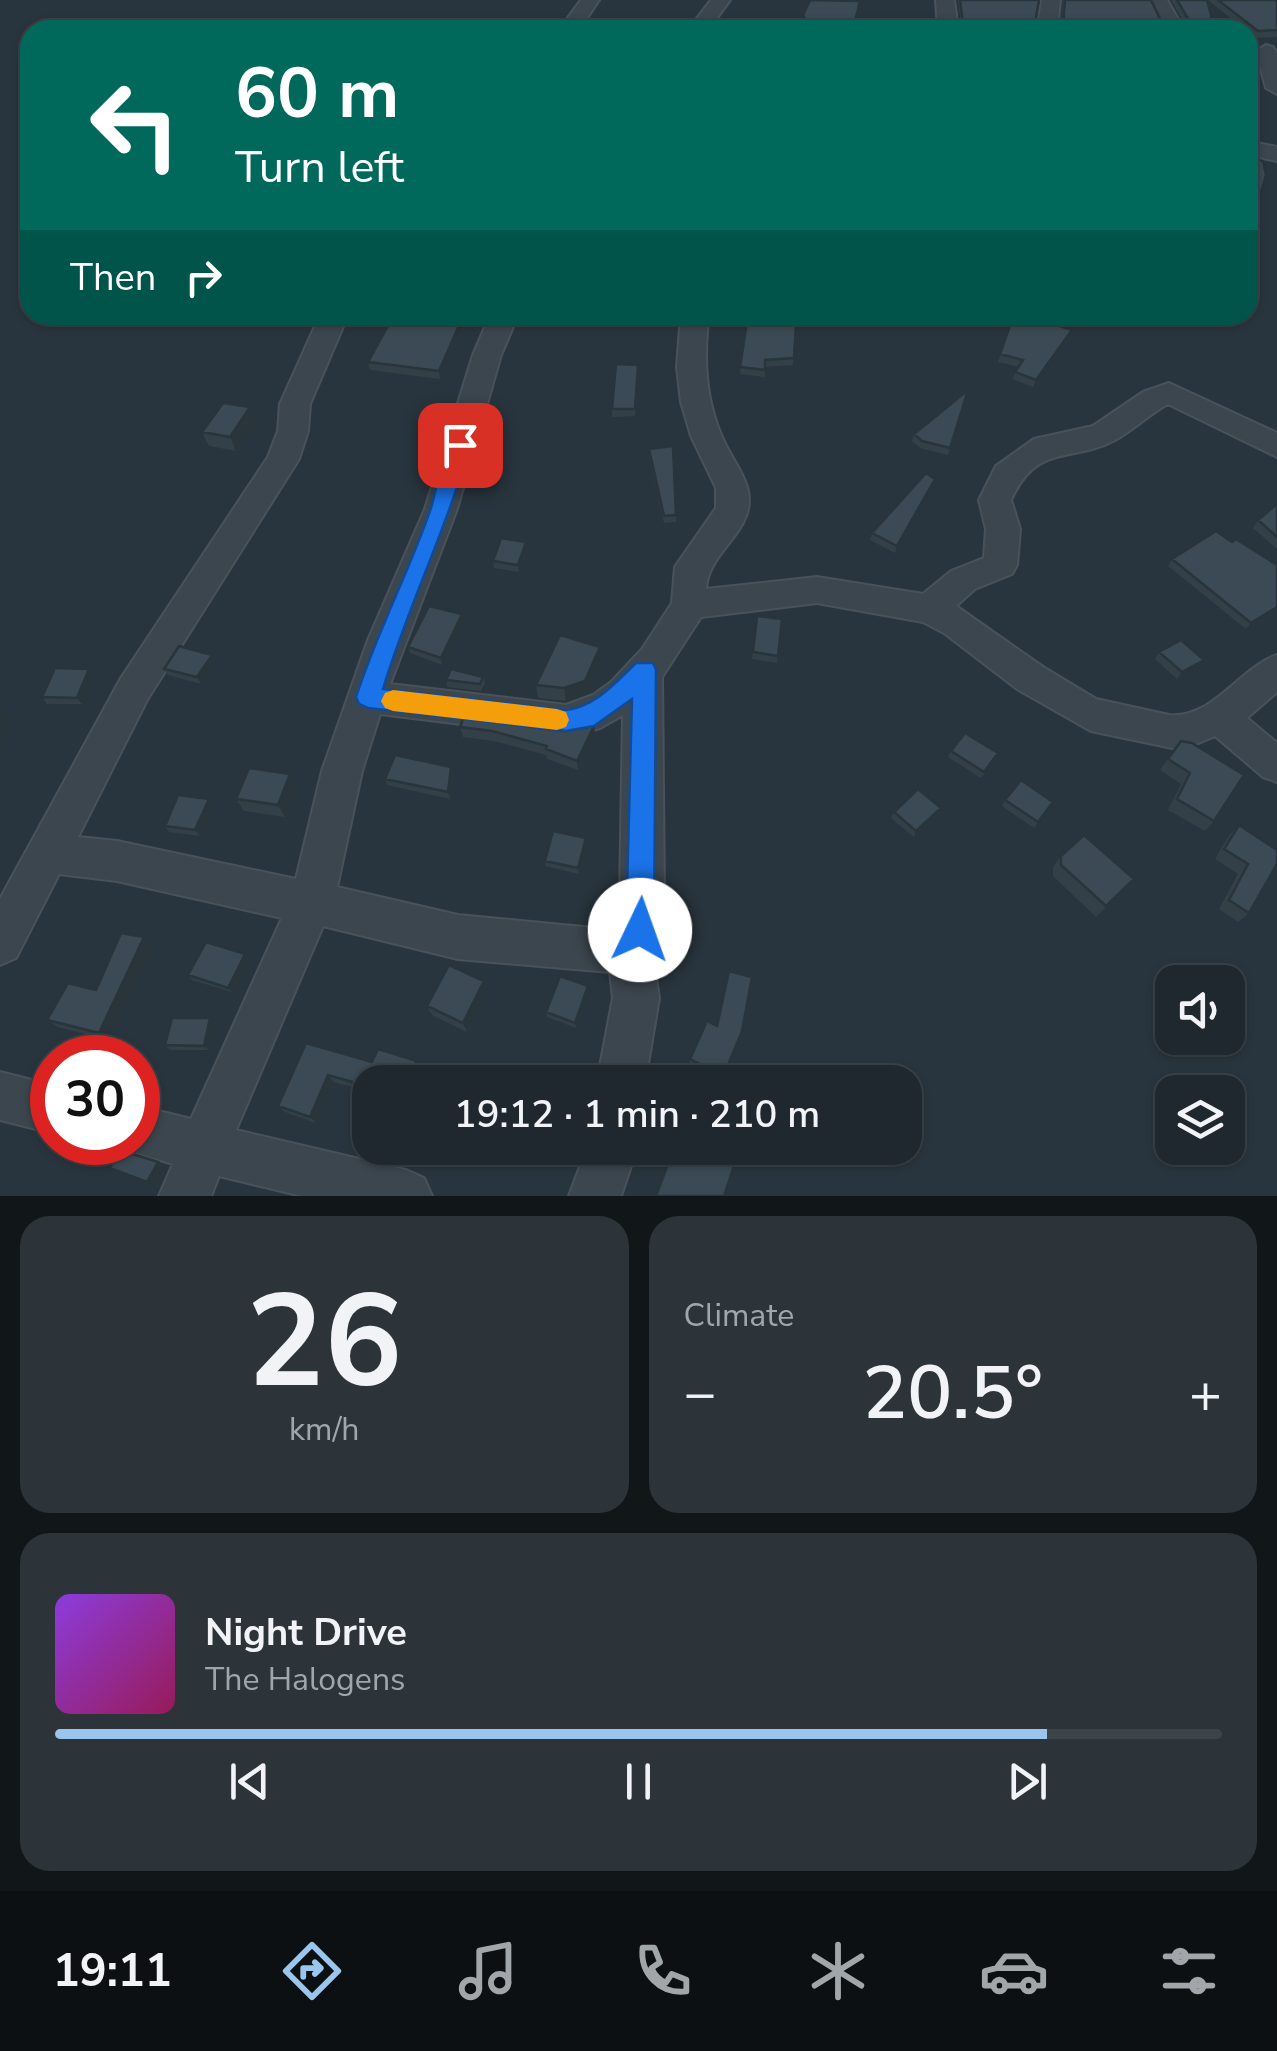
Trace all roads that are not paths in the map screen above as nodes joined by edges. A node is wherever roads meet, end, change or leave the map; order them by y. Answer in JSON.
{"nodes":[{"id":1,"x":1264,"y":50,"type":"edge"},
{"id":2,"x":1277,"y":88,"type":"edge"},
{"id":3,"x":330,"y":325,"type":"edge"},
{"id":4,"x":500,"y":325,"type":"edge"},
{"id":5,"x":694,"y":325,"type":"edge"},
{"id":6,"x":1277,"y":446,"type":"edge"},
{"id":7,"x":690,"y":604,"type":"junction"},
{"id":8,"x":930,"y":609,"type":"junction"},
{"id":9,"x":644,"y":670,"type":"junction"},
{"id":10,"x":1277,"y":670,"type":"edge"},
{"id":11,"x":368,"y":697,"type":"junction"},
{"id":12,"x":1227,"y":712,"type":"junction"},
{"id":13,"x":1277,"y":766,"type":"edge"},
{"id":14,"x":48,"y":853,"type":"junction"},
{"id":15,"x":312,"y":902,"type":"junction"},
{"id":16,"x":0,"y":943,"type":"edge"},
{"id":17,"x":629,"y":946,"type":"junction"},
{"id":18,"x":625,"y":1065,"type":"edge"},
{"id":19,"x":0,"y":1096,"type":"edge"},
{"id":20,"x":30,"y":1104,"type":"edge"},
{"id":21,"x":160,"y":1137,"type":"edge"},
{"id":22,"x":205,"y":1148,"type":"junction"},
{"id":23,"x":606,"y":1165,"type":"edge"},
{"id":24,"x":186,"y":1196,"type":"edge"},
{"id":25,"x":406,"y":1196,"type":"edge"},
{"id":26,"x":595,"y":1196,"type":"edge"}],
"edges":[{"from":1,"to":2,"type":"street"},
{"from":3,"to":14,"type":"street"},
{"from":4,"to":11,"type":"street"},
{"from":5,"to":7,"type":"street"},
{"from":6,"to":8,"type":"street"},
{"from":7,"to":8,"type":"street"},
{"from":7,"to":9,"type":"street"},
{"from":8,"to":12,"type":"street"},
{"from":9,"to":11,"type":"street"},
{"from":9,"to":17,"type":"street"},
{"from":10,"to":12,"type":"street"},
{"from":11,"to":15,"type":"street"},
{"from":12,"to":13,"type":"street"},
{"from":14,"to":15,"type":"street"},
{"from":14,"to":16,"type":"street"},
{"from":15,"to":17,"type":"street"},
{"from":15,"to":22,"type":"street"},
{"from":17,"to":18,"type":"street"},
{"from":19,"to":20,"type":"street"},
{"from":21,"to":22,"type":"street"},
{"from":22,"to":24,"type":"street"},
{"from":22,"to":25,"type":"street"},
{"from":23,"to":26,"type":"street"}]}
